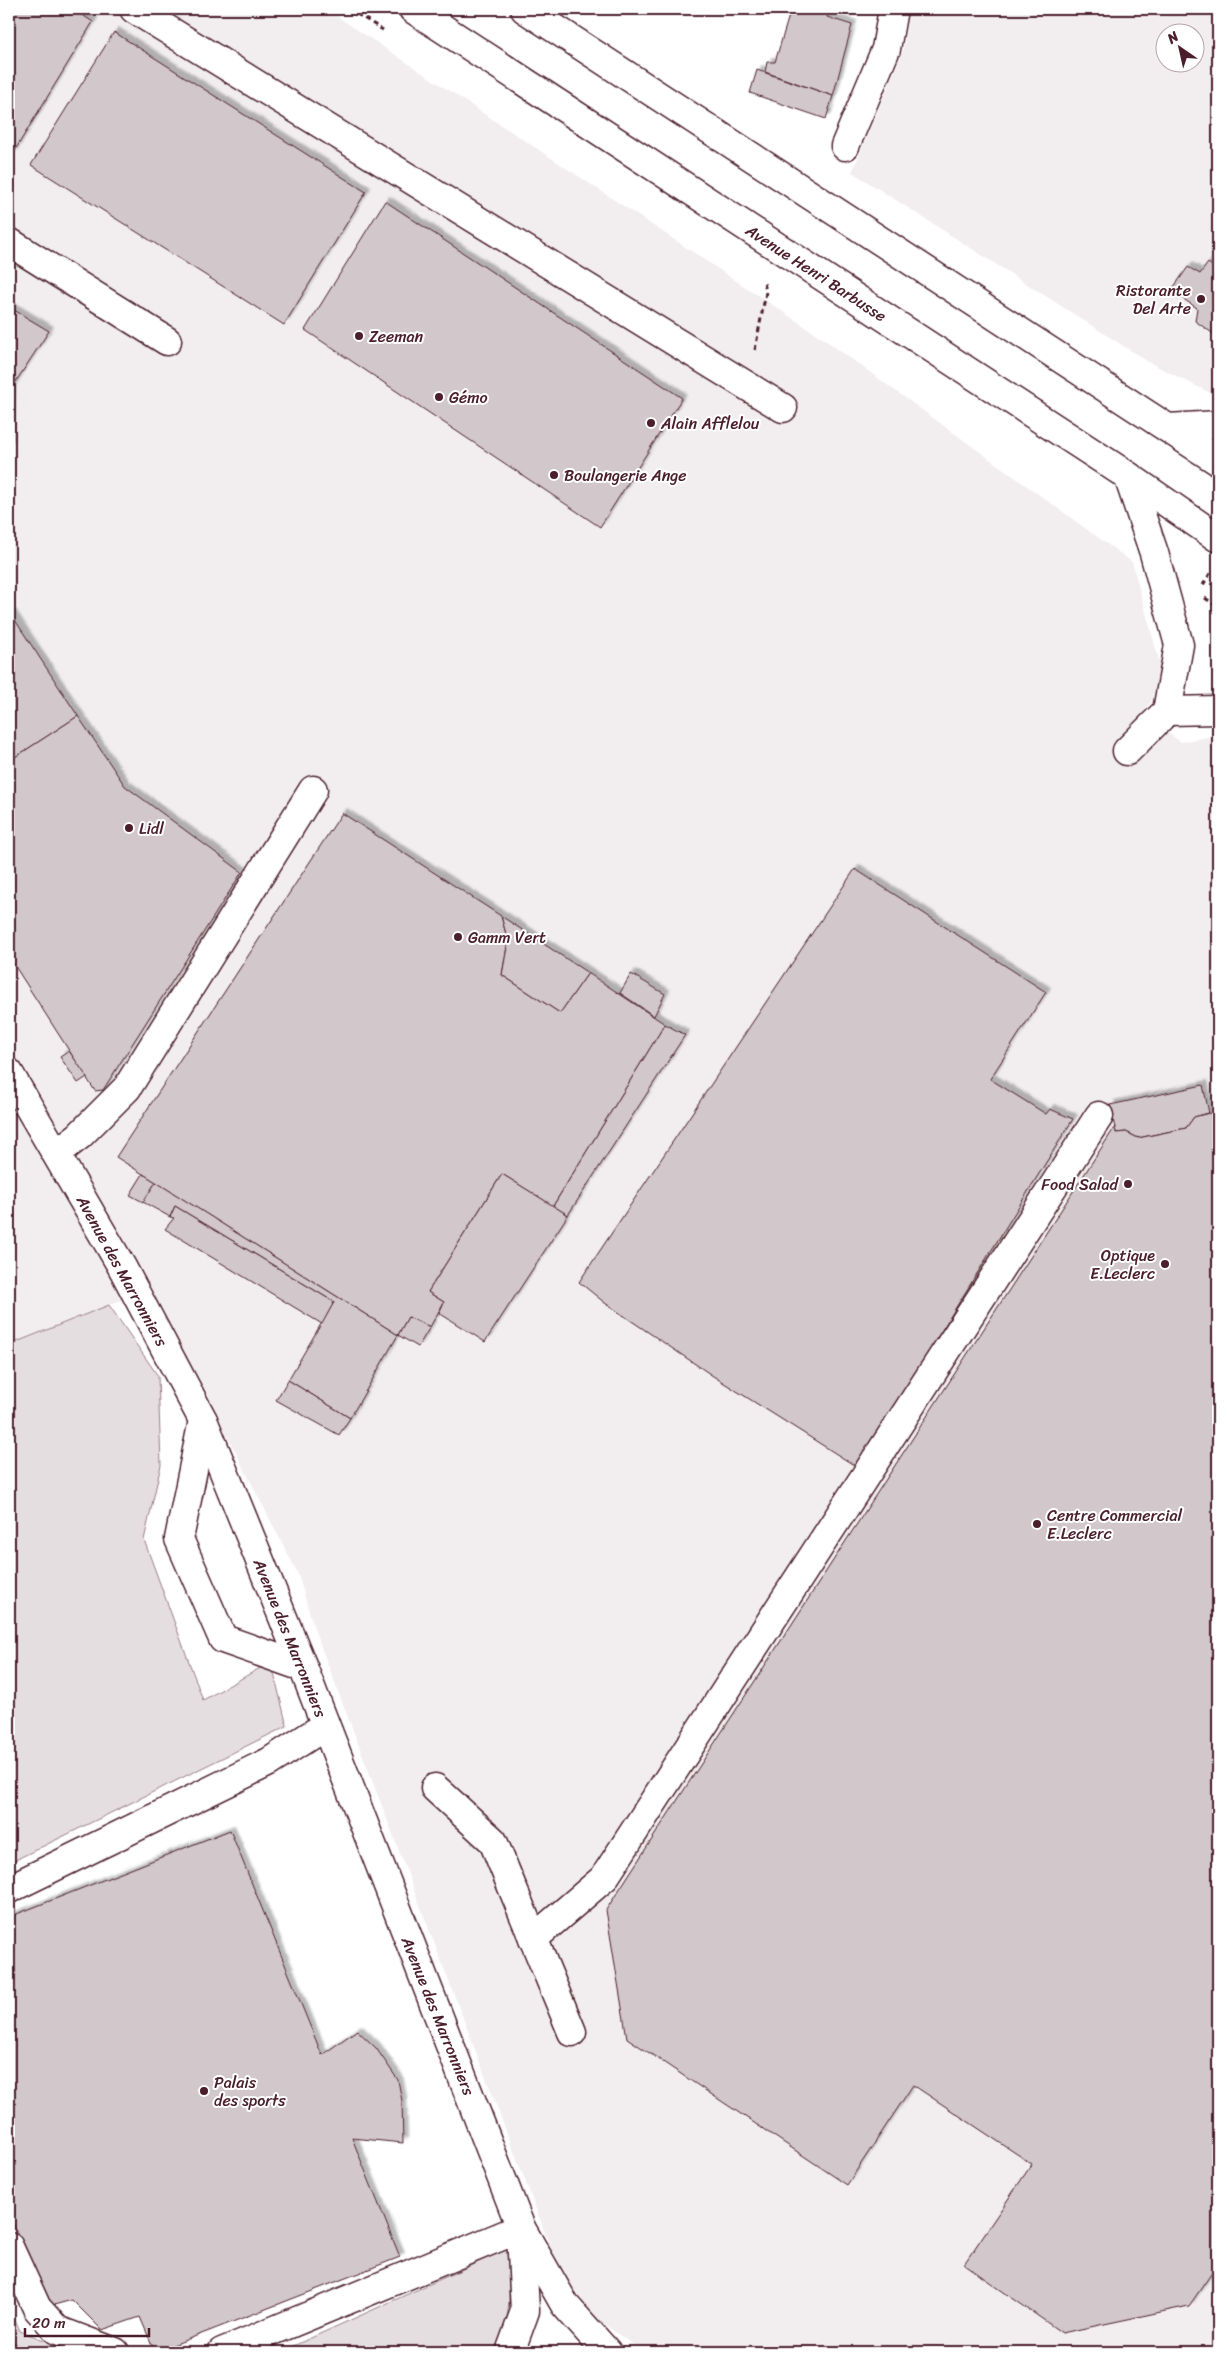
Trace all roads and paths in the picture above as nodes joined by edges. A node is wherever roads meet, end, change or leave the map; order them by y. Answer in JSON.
{"nodes":[{"id":1,"x":134,"y":9,"type":"edge"},
{"id":2,"x":413,"y":9,"type":"edge"},
{"id":3,"x":525,"y":9,"type":"edge"},
{"id":4,"x":893,"y":9,"type":"edge"},
{"id":5,"x":845,"y":146,"type":"dead end"},
{"id":6,"x":9,"y":242,"type":"edge"},
{"id":7,"x":762,"y":275,"type":"dead end"},
{"id":8,"x":167,"y":341,"type":"dead end"},
{"id":9,"x":748,"y":386,"type":"junction"},
{"id":10,"x":783,"y":408,"type":"dead end"},
{"id":11,"x":1218,"y":425,"type":"edge"},
{"id":12,"x":1168,"y":428,"type":"junction"},
{"id":13,"x":1218,"y":461,"type":"edge"},
{"id":14,"x":1128,"y":476,"type":"junction"},
{"id":15,"x":1218,"y":538,"type":"edge"},
{"id":16,"x":1218,"y":710,"type":"edge"},
{"id":17,"x":1166,"y":711,"type":"junction"},
{"id":18,"x":1126,"y":752,"type":"dead end"},
{"id":19,"x":313,"y":790,"type":"dead end"},
{"id":20,"x":9,"y":1073,"type":"edge"},
{"id":21,"x":1100,"y":1116,"type":"dead end"},
{"id":22,"x":57,"y":1153,"type":"junction"},
{"id":23,"x":203,"y":1420,"type":"junction"},
{"id":24,"x":303,"y":1667,"type":"junction"},
{"id":25,"x":325,"y":1726,"type":"junction"},
{"id":26,"x":435,"y":1788,"type":"dead end"},
{"id":27,"x":9,"y":1889,"type":"edge"},
{"id":28,"x":533,"y":1939,"type":"junction"},
{"id":29,"x":572,"y":2032,"type":"dead end"},
{"id":30,"x":521,"y":2228,"type":"junction"},
{"id":31,"x":9,"y":2247,"type":"edge"},
{"id":32,"x":115,"y":2352,"type":"edge"},
{"id":33,"x":222,"y":2352,"type":"edge"},
{"id":34,"x":510,"y":2352,"type":"edge"},
{"id":35,"x":607,"y":2352,"type":"edge"}],
"edges":[{"from":1,"to":9,"type":"main road"},
{"from":2,"to":14,"type":"main road","name":"Avenue Henri Barbusse"},
{"from":3,"to":12,"type":"main road"},
{"from":4,"to":5,"type":"main road"},
{"from":6,"to":8,"type":"main road"},
{"from":7,"to":9,"type":"path"},
{"from":9,"to":10,"type":"main road"},
{"from":11,"to":12,"type":"main road"},
{"from":12,"to":13,"type":"main road"},
{"from":14,"to":15,"type":"main road","name":"Avenue Henri Barbusse"},
{"from":14,"to":17,"type":"main road"},
{"from":16,"to":17,"type":"main road"},
{"from":17,"to":18,"type":"main road"},
{"from":19,"to":22,"type":"main road"},
{"from":20,"to":22,"type":"main road","name":"Avenue des Marronniers"},
{"from":21,"to":28,"type":"main road"},
{"from":22,"to":23,"type":"main road","name":"Avenue des Marronniers"},
{"from":23,"to":24,"type":"main road","name":"Avenue des Marronniers"},
{"from":23,"to":24,"type":"main road"},
{"from":24,"to":25,"type":"main road","name":"Avenue des Marronniers"},
{"from":25,"to":27,"type":"main road"},
{"from":25,"to":30,"type":"main road","name":"Avenue des Marronniers"},
{"from":26,"to":28,"type":"main road"},
{"from":28,"to":29,"type":"main road"},
{"from":30,"to":33,"type":"main road"},
{"from":30,"to":34,"type":"main road","name":"Avenue des Marronniers"},
{"from":30,"to":35,"type":"main road","name":"Avenue des Marronniers"},
{"from":31,"to":32,"type":"main road"}]}
